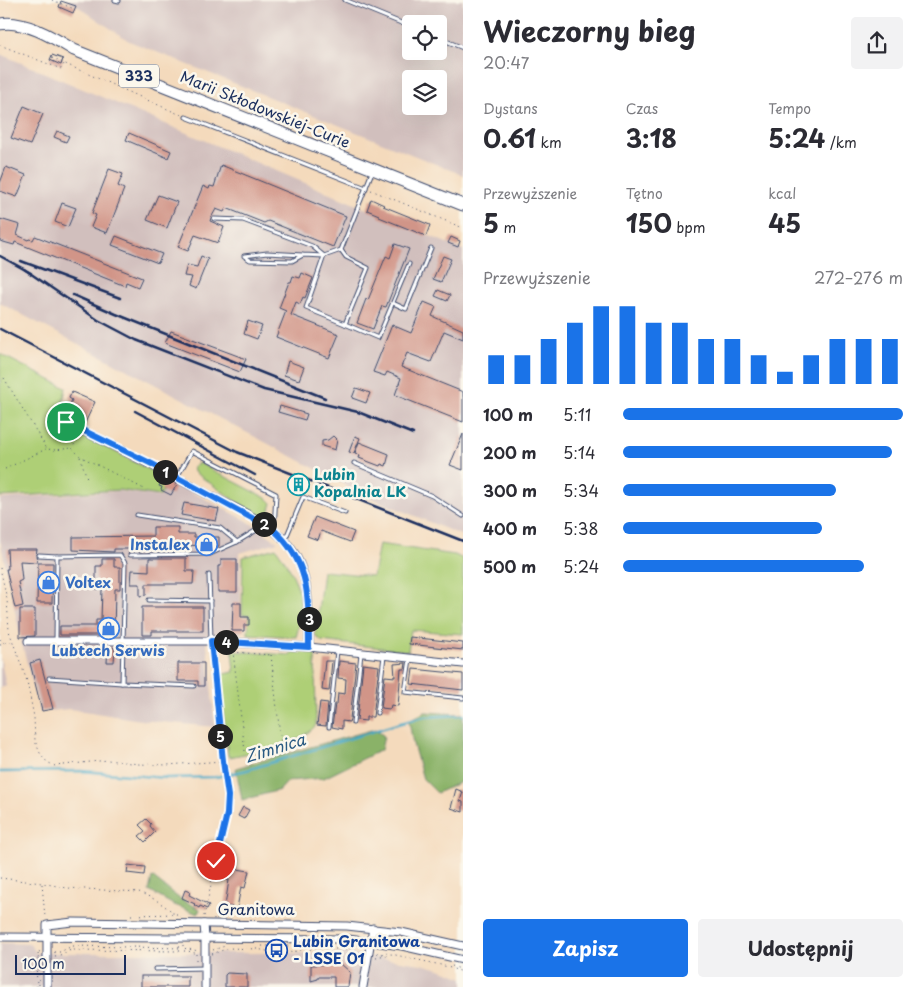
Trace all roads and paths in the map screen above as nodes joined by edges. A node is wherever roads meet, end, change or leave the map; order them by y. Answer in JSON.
{"nodes":[{"id":1,"x":52,"y":0,"type":"edge"},
{"id":2,"x":345,"y":0,"type":"edge"},
{"id":3,"x":72,"y":8,"type":"dead end"},
{"id":4,"x":402,"y":23,"type":"edge"},
{"id":5,"x":0,"y":24,"type":"edge"},
{"id":6,"x":447,"y":41,"type":"edge"},
{"id":7,"x":0,"y":45,"type":"edge"},
{"id":8,"x":463,"y":48,"type":"edge"},
{"id":9,"x":52,"y":58,"type":"dead end"},
{"id":10,"x":64,"y":64,"type":"junction"},
{"id":11,"x":186,"y":117,"type":"joint"},
{"id":12,"x":373,"y":169,"type":"junction"},
{"id":13,"x":366,"y":188,"type":"junction"},
{"id":14,"x":463,"y":205,"type":"edge"},
{"id":15,"x":214,"y":219,"type":"dead end"},
{"id":16,"x":463,"y":228,"type":"edge"},
{"id":17,"x":431,"y":248,"type":"dead end"},
{"id":18,"x":341,"y":250,"type":"junction"},
{"id":19,"x":303,"y":255,"type":"junction"},
{"id":20,"x":324,"y":256,"type":"junction"},
{"id":21,"x":409,"y":264,"type":"dead end"},
{"id":22,"x":393,"y":303,"type":"junction"},
{"id":23,"x":345,"y":324,"type":"junction"},
{"id":24,"x":4,"y":378,"type":"dead end"},
{"id":25,"x":66,"y":422,"type":"dead end"},
{"id":26,"x":84,"y":431,"type":"junction"},
{"id":27,"x":72,"y":448,"type":"junction"},
{"id":28,"x":47,"y":449,"type":"junction"},
{"id":29,"x":80,"y":456,"type":"junction"},
{"id":30,"x":354,"y":463,"type":"dead end"},
{"id":31,"x":5,"y":469,"type":"dead end"},
{"id":32,"x":87,"y":478,"type":"dead end"},
{"id":33,"x":177,"y":478,"type":"junction"},
{"id":34,"x":144,"y":489,"type":"dead end"},
{"id":35,"x":345,"y":513,"type":"dead end"},
{"id":36,"x":138,"y":515,"type":"dead end"},
{"id":37,"x":463,"y":516,"type":"edge"},
{"id":38,"x":265,"y":525,"type":"junction"},
{"id":39,"x":274,"y":530,"type":"junction"},
{"id":40,"x":285,"y":540,"type":"junction"},
{"id":41,"x":237,"y":542,"type":"junction"},
{"id":42,"x":130,"y":554,"type":"dead end"},
{"id":43,"x":39,"y":555,"type":"dead end"},
{"id":44,"x":57,"y":556,"type":"junction"},
{"id":45,"x":0,"y":568,"type":"edge"},
{"id":46,"x":209,"y":575,"type":"dead end"},
{"id":47,"x":149,"y":600,"type":"dead end"},
{"id":48,"x":210,"y":601,"type":"junction"},
{"id":49,"x":0,"y":639,"type":"edge"},
{"id":50,"x":28,"y":641,"type":"dead end"},
{"id":51,"x":56,"y":641,"type":"junction"},
{"id":52,"x":123,"y":641,"type":"junction"},
{"id":53,"x":211,"y":641,"type":"junction"},
{"id":54,"x":13,"y":642,"type":"junction"},
{"id":55,"x":4,"y":643,"type":"junction"},
{"id":56,"x":0,"y":644,"type":"edge"},
{"id":57,"x":270,"y":645,"type":"junction"},
{"id":58,"x":309,"y":647,"type":"junction"},
{"id":59,"x":337,"y":650,"type":"junction"},
{"id":60,"x":361,"y":653,"type":"junction"},
{"id":61,"x":271,"y":655,"type":"junction"},
{"id":62,"x":384,"y":656,"type":"junction"},
{"id":63,"x":410,"y":658,"type":"junction"},
{"id":64,"x":463,"y":664,"type":"edge"},
{"id":65,"x":48,"y":678,"type":"dead end"},
{"id":66,"x":122,"y":683,"type":"junction"},
{"id":67,"x":194,"y":686,"type":"dead end"},
{"id":68,"x":463,"y":698,"type":"edge"},
{"id":69,"x":378,"y":713,"type":"dead end"},
{"id":70,"x":353,"y":723,"type":"dead end"},
{"id":71,"x":329,"y":727,"type":"dead end"},
{"id":72,"x":280,"y":744,"type":"dead end"},
{"id":73,"x":245,"y":751,"type":"dead end"},
{"id":74,"x":223,"y":761,"type":"junction"},
{"id":75,"x":0,"y":878,"type":"edge"},
{"id":76,"x":42,"y":883,"type":"junction"},
{"id":77,"x":206,"y":908,"type":"dead end"},
{"id":78,"x":179,"y":924,"type":"junction"},
{"id":79,"x":204,"y":924,"type":"junction"},
{"id":80,"x":46,"y":925,"type":"junction"},
{"id":81,"x":373,"y":928,"type":"junction"},
{"id":82,"x":0,"y":938,"type":"edge"},
{"id":83,"x":47,"y":938,"type":"junction"},
{"id":84,"x":181,"y":938,"type":"junction"},
{"id":85,"x":205,"y":938,"type":"junction"},
{"id":86,"x":371,"y":942,"type":"junction"},
{"id":87,"x":463,"y":946,"type":"edge"},
{"id":88,"x":179,"y":950,"type":"junction"},
{"id":89,"x":196,"y":951,"type":"junction"},
{"id":90,"x":354,"y":951,"type":"junction"},
{"id":91,"x":205,"y":952,"type":"junction"},
{"id":92,"x":196,"y":954,"type":"junction"},
{"id":93,"x":368,"y":954,"type":"junction"},
{"id":94,"x":47,"y":956,"type":"junction"},
{"id":95,"x":463,"y":960,"type":"edge"},
{"id":96,"x":197,"y":968,"type":"junction"},
{"id":97,"x":205,"y":968,"type":"junction"},
{"id":98,"x":155,"y":969,"type":"dead end"},
{"id":99,"x":463,"y":971,"type":"edge"},
{"id":100,"x":37,"y":987,"type":"edge"},
{"id":101,"x":47,"y":987,"type":"edge"},
{"id":102,"x":205,"y":987,"type":"edge"},
{"id":103,"x":363,"y":987,"type":"edge"}],
"edges":[{"from":1,"to":3,"type":"path"},
{"from":2,"to":4,"type":"lane"},
{"from":5,"to":12,"type":"main road","name":"Marii Skłodowskiej-Curie","number":"333"},
{"from":6,"to":8,"type":"lane"},
{"from":7,"to":10,"type":"path"},
{"from":9,"to":10,"type":"path"},
{"from":10,"to":11,"type":"path"},
{"from":11,"to":13,"type":"lane"},
{"from":12,"to":13,"type":"lane"},
{"from":12,"to":14,"type":"main road","name":"Marii Skłodowskiej-Curie","number":"333"},
{"from":13,"to":16,"type":"path"},
{"from":13,"to":18,"type":"lane"},
{"from":15,"to":20,"type":"lane"},
{"from":17,"to":22,"type":"lane"},
{"from":18,"to":20,"type":"lane"},
{"from":18,"to":23,"type":"lane"},
{"from":19,"to":19,"type":"lane"},
{"from":19,"to":20,"type":"lane"},
{"from":20,"to":23,"type":"lane"},
{"from":21,"to":22,"type":"lane"},
{"from":22,"to":23,"type":"lane"},
{"from":24,"to":28,"type":"path"},
{"from":25,"to":26,"type":"lane"},
{"from":26,"to":27,"type":"path"},
{"from":26,"to":33,"type":"street"},
{"from":27,"to":28,"type":"path"},
{"from":27,"to":29,"type":"path"},
{"from":28,"to":31,"type":"path"},
{"from":29,"to":32,"type":"path"},
{"from":29,"to":34,"type":"path"},
{"from":30,"to":37,"type":"lane"},
{"from":33,"to":38,"type":"street"},
{"from":33,"to":39,"type":"lane"},
{"from":35,"to":40,"type":"lane"},
{"from":36,"to":41,"type":"lane"},
{"from":38,"to":39,"type":"street"},
{"from":38,"to":41,"type":"lane"},
{"from":39,"to":40,"type":"street"},
{"from":40,"to":58,"type":"street"},
{"from":41,"to":42,"type":"lane"},
{"from":43,"to":44,"type":"lane"},
{"from":44,"to":51,"type":"lane"},
{"from":44,"to":52,"type":"lane"},
{"from":45,"to":54,"type":"path"},
{"from":46,"to":48,"type":"lane"},
{"from":47,"to":48,"type":"lane"},
{"from":48,"to":53,"type":"lane"},
{"from":49,"to":55,"type":"path"},
{"from":50,"to":51,"type":"street"},
{"from":51,"to":52,"type":"street"},
{"from":52,"to":53,"type":"street"},
{"from":52,"to":66,"type":"lane"},
{"from":53,"to":57,"type":"street"},
{"from":53,"to":74,"type":"path"},
{"from":54,"to":55,"type":"path"},
{"from":54,"to":74,"type":"path"},
{"from":55,"to":56,"type":"path"},
{"from":57,"to":58,"type":"street"},
{"from":57,"to":61,"type":"path"},
{"from":58,"to":59,"type":"street"},
{"from":59,"to":60,"type":"street"},
{"from":59,"to":71,"type":"lane"},
{"from":60,"to":62,"type":"street"},
{"from":60,"to":70,"type":"lane"},
{"from":61,"to":72,"type":"path"},
{"from":61,"to":73,"type":"path"},
{"from":62,"to":63,"type":"street"},
{"from":62,"to":69,"type":"lane"},
{"from":63,"to":64,"type":"street"},
{"from":63,"to":68,"type":"lane"},
{"from":65,"to":66,"type":"lane"},
{"from":66,"to":67,"type":"lane"},
{"from":74,"to":77,"type":"path"},
{"from":75,"to":76,"type":"path"},
{"from":76,"to":78,"type":"path"},
{"from":76,"to":80,"type":"path"},
{"from":78,"to":79,"type":"street","name":"Granitowa"},
{"from":78,"to":80,"type":"street","name":"Granitowa"},
{"from":79,"to":81,"type":"street","name":"Granitowa"},
{"from":79,"to":85,"type":"street"},
{"from":80,"to":83,"type":"street"},
{"from":81,"to":86,"type":"street"},
{"from":81,"to":87,"type":"street","name":"Granitowa"},
{"from":82,"to":83,"type":"street"},
{"from":83,"to":84,"type":"street"},
{"from":83,"to":94,"type":"street"},
{"from":84,"to":85,"type":"street"},
{"from":84,"to":88,"type":"path"},
{"from":84,"to":89,"type":"path"},
{"from":85,"to":86,"type":"street"},
{"from":85,"to":91,"type":"street"},
{"from":86,"to":93,"type":"street"},
{"from":86,"to":95,"type":"street"},
{"from":88,"to":92,"type":"path"},
{"from":88,"to":94,"type":"path"},
{"from":89,"to":91,"type":"path"},
{"from":89,"to":92,"type":"path"},
{"from":90,"to":91,"type":"path"},
{"from":90,"to":91,"type":"path"},
{"from":90,"to":93,"type":"path"},
{"from":91,"to":92,"type":"path"},
{"from":91,"to":97,"type":"street"},
{"from":92,"to":96,"type":"path"},
{"from":93,"to":99,"type":"path"},
{"from":93,"to":103,"type":"street"},
{"from":94,"to":100,"type":"path"},
{"from":94,"to":101,"type":"street"},
{"from":96,"to":97,"type":"lane"},
{"from":96,"to":98,"type":"lane"},
{"from":97,"to":102,"type":"street"}]}
